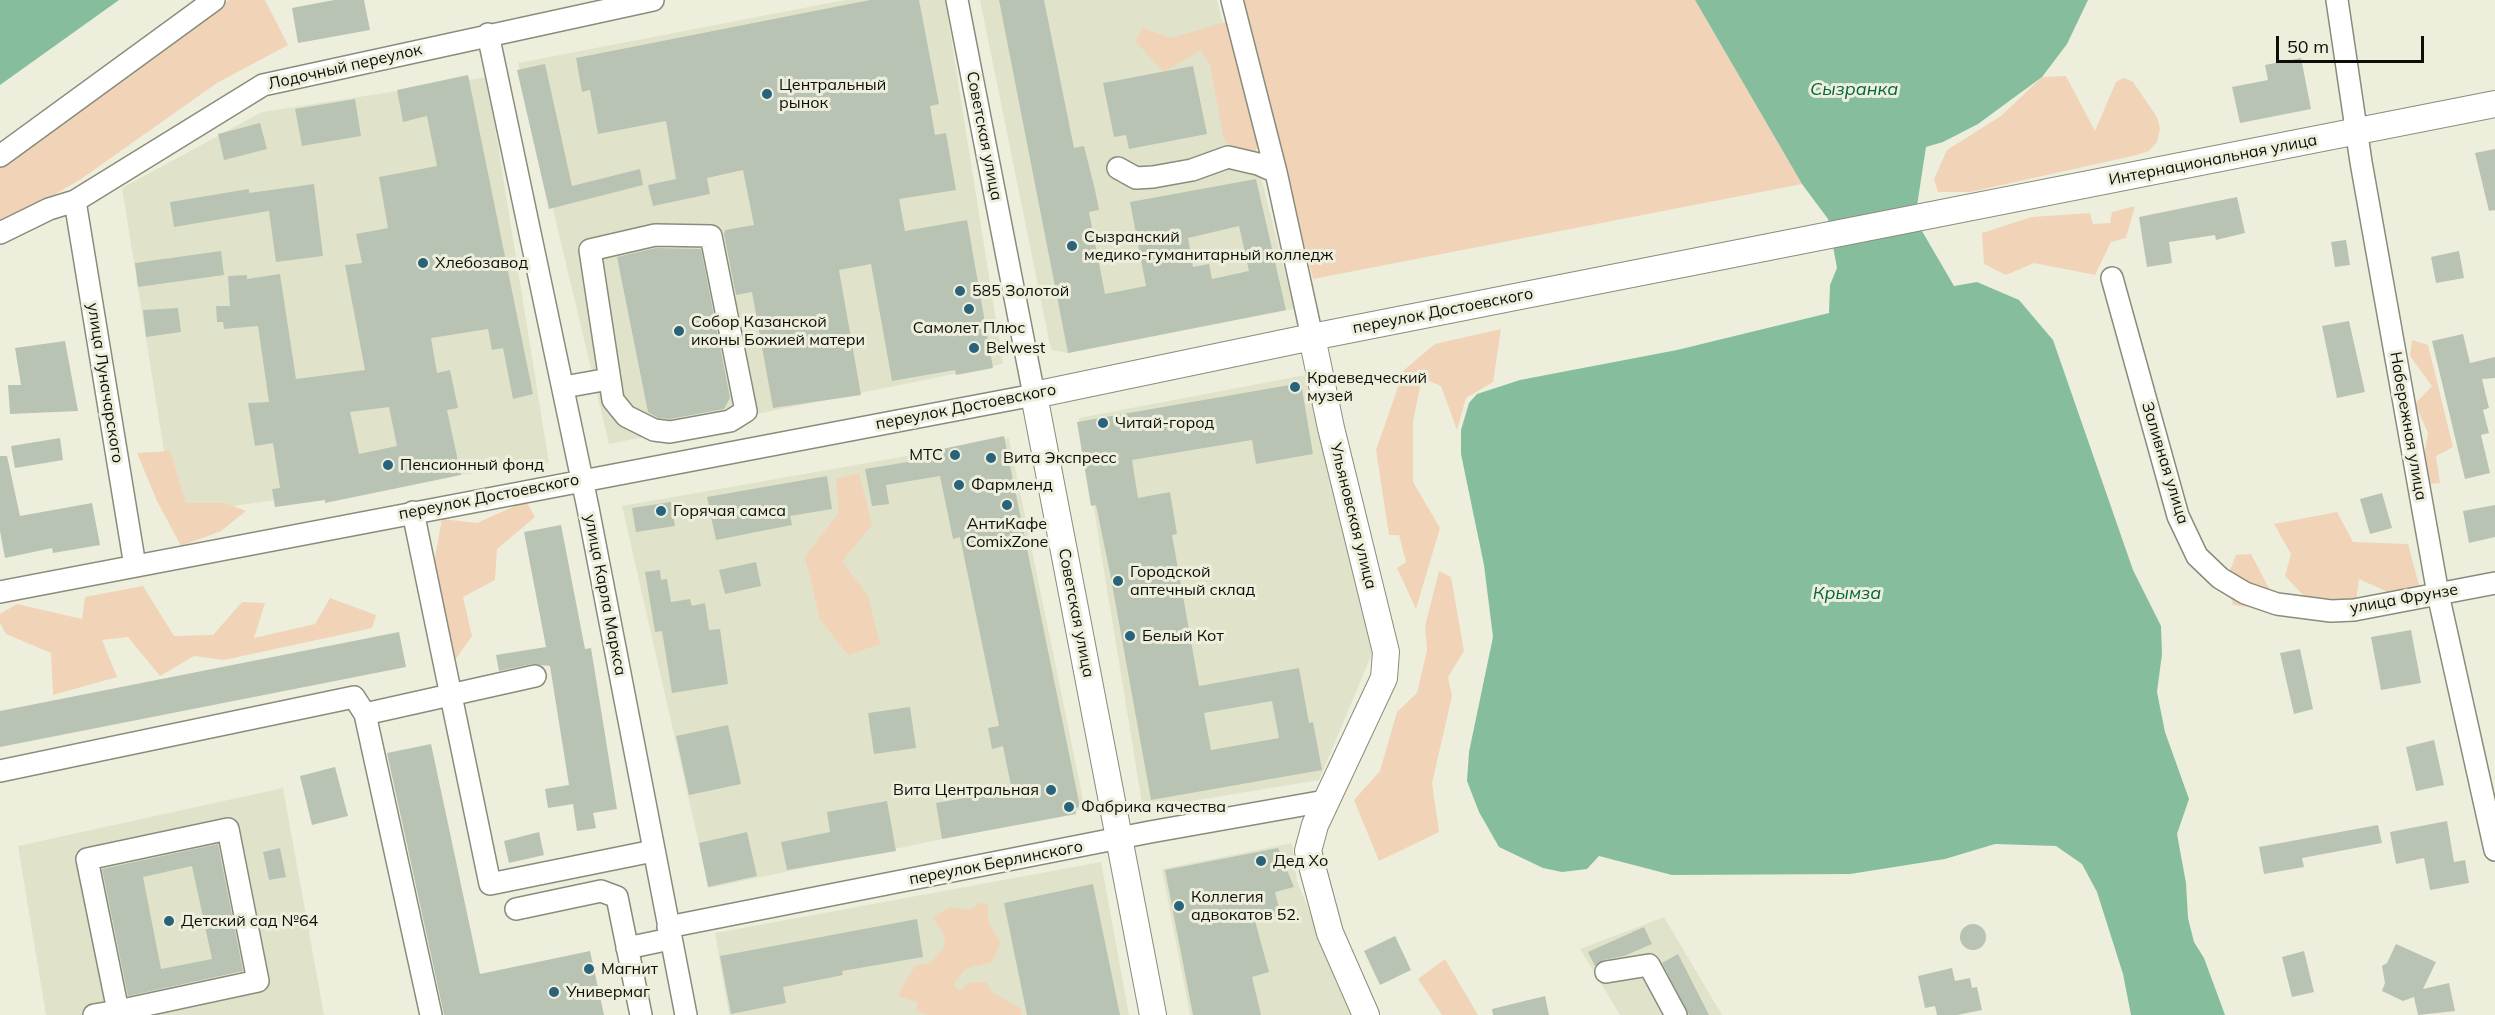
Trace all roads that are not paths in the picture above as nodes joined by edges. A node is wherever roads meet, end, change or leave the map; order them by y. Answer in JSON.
{"nodes":[{"id":1,"x":214,"y":0,"type":"edge"},
{"id":2,"x":653,"y":0,"type":"edge"},
{"id":3,"x":957,"y":0,"type":"edge"},
{"id":4,"x":1233,"y":0,"type":"edge"},
{"id":5,"x":2337,"y":0,"type":"edge"},
{"id":6,"x":488,"y":34,"type":"junction"},
{"id":7,"x":2495,"y":104,"type":"edge"},
{"id":8,"x":2357,"y":132,"type":"junction"},
{"id":9,"x":0,"y":156,"type":"edge"},
{"id":10,"x":1118,"y":168,"type":"dead end"},
{"id":11,"x":1276,"y":171,"type":"junction"},
{"id":12,"x":75,"y":201,"type":"junction"},
{"id":13,"x":1932,"y":216,"type":"joint"},
{"id":14,"x":0,"y":233,"type":"edge"},
{"id":15,"x":2112,"y":278,"type":"dead end"},
{"id":16,"x":1312,"y":337,"type":"junction"},
{"id":17,"x":609,"y":379,"type":"junction"},
{"id":18,"x":564,"y":387,"type":"junction"},
{"id":19,"x":1034,"y":395,"type":"junction"},
{"id":20,"x":582,"y":479,"type":"junction"},
{"id":21,"x":412,"y":512,"type":"junction"},
{"id":22,"x":135,"y":566,"type":"junction"},
{"id":23,"x":2495,"y":583,"type":"edge"},
{"id":24,"x":0,"y":592,"type":"edge"},
{"id":25,"x":2438,"y":594,"type":"junction"},
{"id":26,"x":2277,"y":604,"type":"joint"},
{"id":27,"x":535,"y":676,"type":"dead end"},
{"id":28,"x":451,"y":694,"type":"junction"},
{"id":29,"x":365,"y":714,"type":"junction"},
{"id":30,"x":0,"y":771,"type":"edge"},
{"id":31,"x":1325,"y":801,"type":"junction"},
{"id":32,"x":1120,"y":839,"type":"junction"},
{"id":33,"x":2495,"y":850,"type":"edge"},
{"id":34,"x":653,"y":851,"type":"junction"},
{"id":35,"x":516,"y":909,"type":"dead end"},
{"id":36,"x":669,"y":933,"type":"junction"},
{"id":37,"x":627,"y":948,"type":"junction"},
{"id":38,"x":1606,"y":972,"type":"dead end"},
{"id":39,"x":118,"y":1011,"type":"junction"},
{"id":40,"x":94,"y":1015,"type":"edge"},
{"id":41,"x":432,"y":1015,"type":"edge"},
{"id":42,"x":641,"y":1015,"type":"edge"},
{"id":43,"x":686,"y":1015,"type":"edge"},
{"id":44,"x":1153,"y":1015,"type":"edge"},
{"id":45,"x":1366,"y":1015,"type":"edge"},
{"id":46,"x":1676,"y":1015,"type":"edge"}],
"edges":[{"from":1,"to":9,"type":"street"},
{"from":2,"to":6,"type":"street","name":"Лодочный переулок"},
{"from":3,"to":19,"type":"street","name":"Советская улица"},
{"from":4,"to":11,"type":"street","name":"Ульяновская улица"},
{"from":5,"to":8,"type":"street","name":"Набережная улица"},
{"from":6,"to":12,"type":"street","name":"Лодочный переулок"},
{"from":6,"to":18,"type":"street","name":"улица Карла Маркса"},
{"from":7,"to":8,"type":"main road","name":"Интернациональная улица"},
{"from":8,"to":13,"type":"main road","name":"Интернациональная улица"},
{"from":8,"to":25,"type":"street","name":"Набережная улица"},
{"from":10,"to":11,"type":"street"},
{"from":11,"to":16,"type":"street","name":"Ульяновская улица"},
{"from":12,"to":14,"type":"street","name":"Лодочный переулок"},
{"from":12,"to":22,"type":"street","name":"улица Луначарского"},
{"from":13,"to":16,"type":"main road","name":"переулок Достоевского"},
{"from":15,"to":26,"type":"street","name":"Заливная улица"},
{"from":16,"to":19,"type":"main road","name":"переулок Достоевского"},
{"from":16,"to":31,"type":"main road","name":"Ульяновская улица"},
{"from":17,"to":17,"type":"street"},
{"from":17,"to":18,"type":"street"},
{"from":18,"to":20,"type":"street","name":"улица Карла Маркса"},
{"from":19,"to":20,"type":"street","name":"переулок Достоевского"},
{"from":19,"to":32,"type":"main road","name":"Советская улица"},
{"from":20,"to":21,"type":"street","name":"переулок Достоевского"},
{"from":20,"to":34,"type":"street","name":"улица Карла Маркса"},
{"from":21,"to":22,"type":"street","name":"переулок Достоевского"},
{"from":21,"to":28,"type":"street"},
{"from":22,"to":24,"type":"street","name":"переулок Достоевского"},
{"from":23,"to":25,"type":"street","name":"улица Фрунзе"},
{"from":25,"to":26,"type":"street","name":"улица Фрунзе"},
{"from":25,"to":33,"type":"street","name":"Набережная улица"},
{"from":27,"to":28,"type":"street"},
{"from":28,"to":29,"type":"street"},
{"from":28,"to":34,"type":"street"},
{"from":29,"to":30,"type":"street"},
{"from":29,"to":41,"type":"street"},
{"from":31,"to":32,"type":"street","name":"переулок Берлинского"},
{"from":31,"to":45,"type":"main road","name":"Ульяновская улица"},
{"from":32,"to":36,"type":"street","name":"переулок Берлинского"},
{"from":32,"to":44,"type":"main road","name":"Советская улица"},
{"from":34,"to":36,"type":"street","name":"улица Карла Маркса"},
{"from":35,"to":37,"type":"street"},
{"from":36,"to":37,"type":"street","name":"переулок Берлинского"},
{"from":36,"to":43,"type":"street","name":"улица Карла Маркса"},
{"from":37,"to":42,"type":"street"},
{"from":38,"to":46,"type":"street"},
{"from":39,"to":39,"type":"street"},
{"from":39,"to":40,"type":"street"}]}
